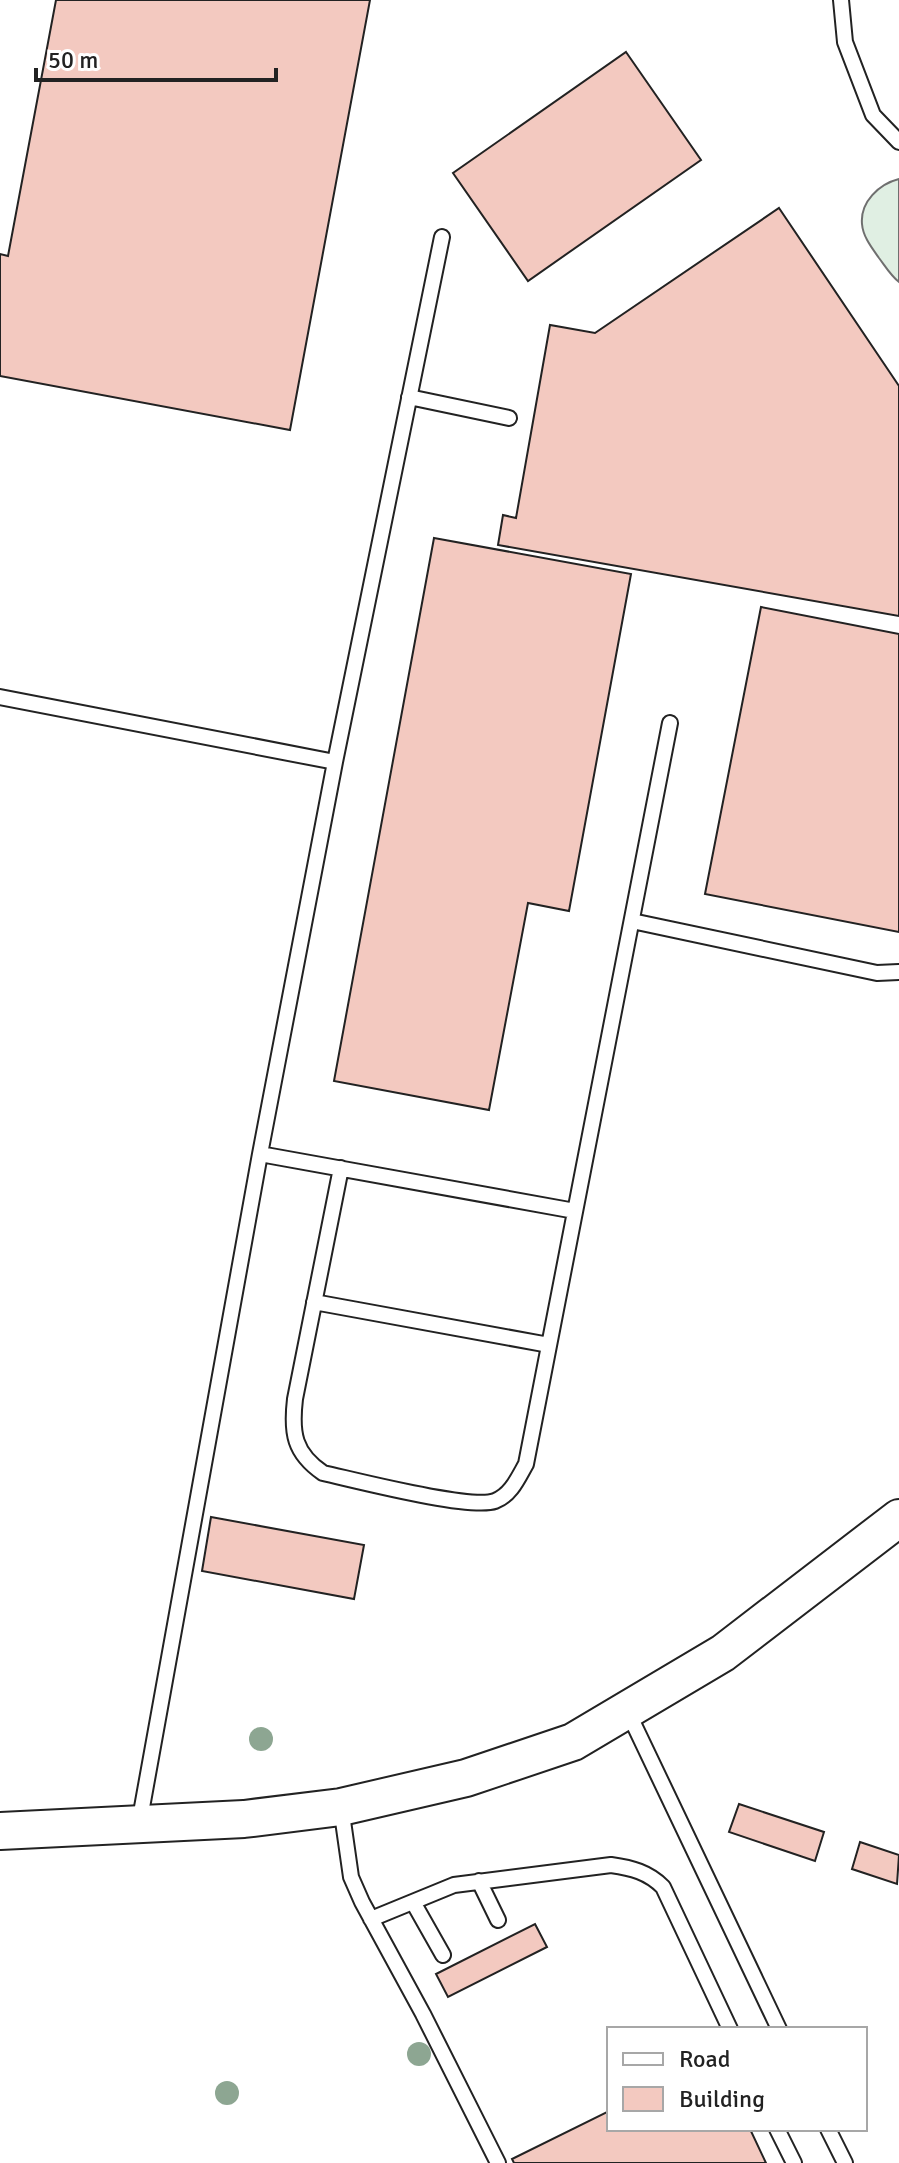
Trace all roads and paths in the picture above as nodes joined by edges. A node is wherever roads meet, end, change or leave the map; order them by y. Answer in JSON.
{"nodes":[{"id":1,"x":841,"y":0,"type":"edge"},
{"id":2,"x":899,"y":142,"type":"edge"},
{"id":3,"x":442,"y":237,"type":"dead end"},
{"id":4,"x":409,"y":397,"type":"junction"},
{"id":5,"x":509,"y":418,"type":"dead end"},
{"id":6,"x":0,"y":697,"type":"edge"},
{"id":7,"x":670,"y":723,"type":"dead end"},
{"id":8,"x":335,"y":762,"type":"junction"},
{"id":9,"x":632,"y":921,"type":"junction"},
{"id":10,"x":899,"y":972,"type":"edge"},
{"id":11,"x":260,"y":1154,"type":"junction"},
{"id":12,"x":341,"y":1168,"type":"junction"},
{"id":13,"x":575,"y":1211,"type":"junction"},
{"id":14,"x":314,"y":1302,"type":"junction"},
{"id":15,"x":549,"y":1345,"type":"junction"},
{"id":16,"x":899,"y":1518,"type":"edge"},
{"id":17,"x":627,"y":1710,"type":"junction"},
{"id":18,"x":341,"y":1807,"type":"junction"},
{"id":19,"x":139,"y":1825,"type":"junction"},
{"id":20,"x":0,"y":1831,"type":"edge"},
{"id":21,"x":479,"y":1881,"type":"junction"},
{"id":22,"x":413,"y":1902,"type":"junction"},
{"id":23,"x":371,"y":1919,"type":"junction"},
{"id":24,"x":498,"y":1920,"type":"dead end"},
{"id":25,"x":443,"y":1955,"type":"dead end"},
{"id":26,"x":729,"y":2027,"type":"edge"},
{"id":27,"x":778,"y":2027,"type":"edge"},
{"id":28,"x":778,"y":2131,"type":"edge"},
{"id":29,"x":829,"y":2131,"type":"edge"},
{"id":30,"x":498,"y":2163,"type":"edge"},
{"id":31,"x":794,"y":2163,"type":"edge"},
{"id":32,"x":845,"y":2163,"type":"edge"}],
"edges":[{"from":1,"to":2,"type":"lane"},
{"from":3,"to":4,"type":"lane"},
{"from":4,"to":5,"type":"lane"},
{"from":4,"to":8,"type":"lane"},
{"from":6,"to":8,"type":"lane"},
{"from":7,"to":9,"type":"lane"},
{"from":8,"to":11,"type":"lane"},
{"from":9,"to":10,"type":"lane"},
{"from":9,"to":13,"type":"lane"},
{"from":11,"to":12,"type":"lane"},
{"from":11,"to":19,"type":"lane"},
{"from":12,"to":13,"type":"lane"},
{"from":12,"to":14,"type":"lane"},
{"from":13,"to":15,"type":"lane"},
{"from":14,"to":15,"type":"lane"},
{"from":14,"to":15,"type":"lane"},
{"from":16,"to":17,"type":"street"},
{"from":17,"to":18,"type":"street"},
{"from":17,"to":27,"type":"lane"},
{"from":18,"to":19,"type":"street"},
{"from":18,"to":23,"type":"lane"},
{"from":19,"to":20,"type":"street"},
{"from":21,"to":22,"type":"lane"},
{"from":21,"to":24,"type":"lane"},
{"from":21,"to":26,"type":"lane"},
{"from":22,"to":23,"type":"lane"},
{"from":22,"to":25,"type":"lane"},
{"from":23,"to":30,"type":"lane"},
{"from":28,"to":31,"type":"lane"},
{"from":29,"to":32,"type":"lane"}]}
